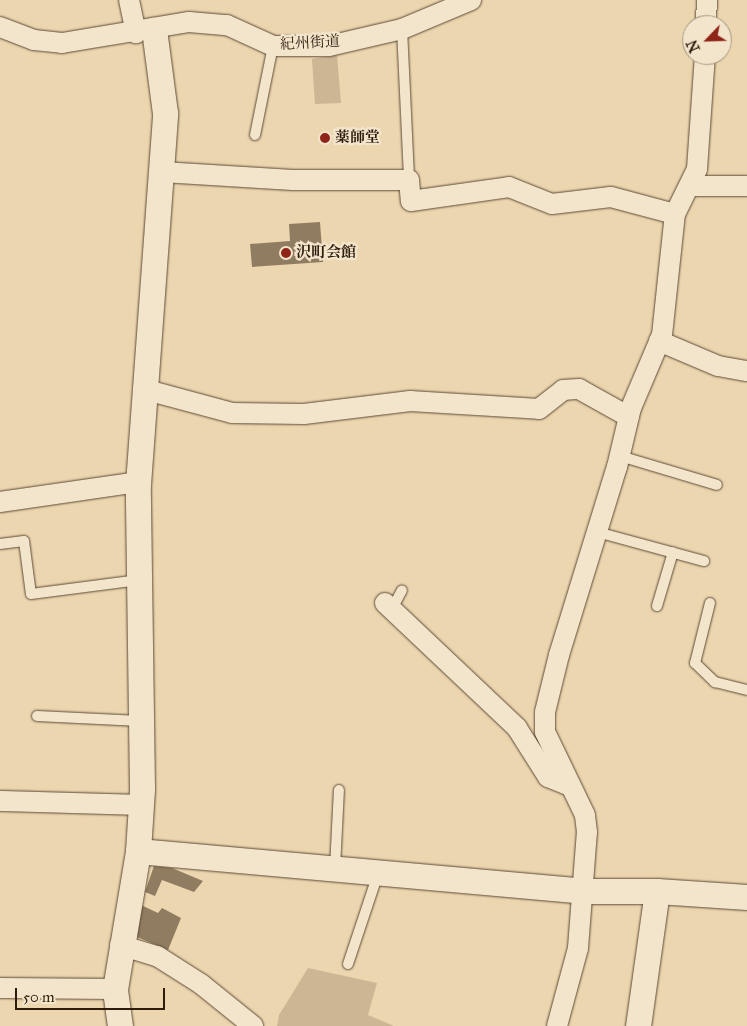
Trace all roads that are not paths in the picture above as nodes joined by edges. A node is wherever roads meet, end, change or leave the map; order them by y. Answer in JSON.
{"nodes":[{"id":1,"x":129,"y":0,"type":"edge"},
{"id":2,"x":471,"y":0,"type":"edge"},
{"id":3,"x":706,"y":0,"type":"edge"},
{"id":4,"x":442,"y":6,"type":"edge"},
{"id":5,"x":706,"y":15,"type":"edge"},
{"id":6,"x":0,"y":27,"type":"edge"},
{"id":7,"x":402,"y":29,"type":"junction"},
{"id":8,"x":145,"y":31,"type":"junction"},
{"id":9,"x":273,"y":46,"type":"junction"},
{"id":10,"x":704,"y":65,"type":"edge"},
{"id":11,"x":255,"y":135,"type":"dead end"},
{"id":12,"x":162,"y":172,"type":"junction"},
{"id":13,"x":409,"y":180,"type":"junction"},
{"id":14,"x":690,"y":186,"type":"junction"},
{"id":15,"x":747,"y":186,"type":"edge"},
{"id":16,"x":675,"y":214,"type":"junction"},
{"id":17,"x":659,"y":341,"type":"junction"},
{"id":18,"x":747,"y":371,"type":"edge"},
{"id":19,"x":143,"y":389,"type":"junction"},
{"id":20,"x":629,"y":417,"type":"junction"},
{"id":21,"x":620,"y":456,"type":"junction"},
{"id":22,"x":138,"y":482,"type":"junction"},
{"id":23,"x":717,"y":486,"type":"dead end"},
{"id":24,"x":0,"y":502,"type":"edge"},
{"id":25,"x":597,"y":532,"type":"junction"},
{"id":26,"x":0,"y":544,"type":"edge"},
{"id":27,"x":673,"y":552,"type":"junction"},
{"id":28,"x":704,"y":561,"type":"dead end"},
{"id":29,"x":140,"y":580,"type":"junction"},
{"id":30,"x":402,"y":590,"type":"dead end"},
{"id":31,"x":710,"y":603,"type":"dead end"},
{"id":32,"x":388,"y":606,"type":"joint"},
{"id":33,"x":657,"y":606,"type":"dead end"},
{"id":34,"x":747,"y":690,"type":"edge"},
{"id":35,"x":37,"y":716,"type":"dead end"},
{"id":36,"x":141,"y":721,"type":"junction"},
{"id":37,"x":570,"y":786,"type":"junction"},
{"id":38,"x":339,"y":790,"type":"dead end"},
{"id":39,"x":0,"y":801,"type":"edge"},
{"id":40,"x":141,"y":805,"type":"junction"},
{"id":41,"x":138,"y":851,"type":"junction"},
{"id":42,"x":335,"y":869,"type":"junction"},
{"id":43,"x":378,"y":873,"type":"junction"},
{"id":44,"x":583,"y":891,"type":"junction"},
{"id":45,"x":657,"y":891,"type":"junction"},
{"id":46,"x":747,"y":897,"type":"edge"},
{"id":47,"x":120,"y":945,"type":"junction"},
{"id":48,"x":348,"y":964,"type":"dead end"},
{"id":49,"x":0,"y":988,"type":"edge"},
{"id":50,"x":115,"y":989,"type":"junction"},
{"id":51,"x":120,"y":1026,"type":"edge"},
{"id":52,"x":253,"y":1026,"type":"edge"},
{"id":53,"x":557,"y":1026,"type":"edge"},
{"id":54,"x":638,"y":1026,"type":"edge"}],
"edges":[{"from":1,"to":8,"type":"street"},
{"from":2,"to":4,"type":"street","name":"紀州街道"},
{"from":3,"to":5,"type":"street"},
{"from":4,"to":7,"type":"street","name":"紀州街道"},
{"from":6,"to":8,"type":"street","name":"紀州街道"},
{"from":7,"to":9,"type":"street","name":"紀州街道"},
{"from":7,"to":13,"type":"lane"},
{"from":8,"to":9,"type":"street","name":"紀州街道"},
{"from":8,"to":12,"type":"street"},
{"from":9,"to":11,"type":"lane"},
{"from":10,"to":14,"type":"street"},
{"from":12,"to":13,"type":"street"},
{"from":12,"to":19,"type":"street"},
{"from":13,"to":16,"type":"street"},
{"from":14,"to":15,"type":"street"},
{"from":14,"to":16,"type":"street"},
{"from":16,"to":17,"type":"street"},
{"from":17,"to":18,"type":"street"},
{"from":17,"to":20,"type":"street"},
{"from":19,"to":20,"type":"street"},
{"from":19,"to":22,"type":"street"},
{"from":20,"to":21,"type":"street"},
{"from":21,"to":23,"type":"lane"},
{"from":21,"to":25,"type":"street"},
{"from":22,"to":24,"type":"street"},
{"from":22,"to":29,"type":"street"},
{"from":25,"to":27,"type":"lane"},
{"from":25,"to":37,"type":"street"},
{"from":26,"to":29,"type":"lane"},
{"from":27,"to":28,"type":"lane"},
{"from":27,"to":33,"type":"lane"},
{"from":29,"to":36,"type":"street"},
{"from":30,"to":32,"type":"lane"},
{"from":31,"to":34,"type":"lane"},
{"from":32,"to":37,"type":"street"},
{"from":35,"to":36,"type":"lane"},
{"from":36,"to":40,"type":"street"},
{"from":37,"to":44,"type":"street"},
{"from":38,"to":42,"type":"lane"},
{"from":39,"to":40,"type":"street"},
{"from":40,"to":41,"type":"street"},
{"from":41,"to":42,"type":"street"},
{"from":41,"to":47,"type":"street"},
{"from":42,"to":43,"type":"street"},
{"from":43,"to":44,"type":"street"},
{"from":43,"to":48,"type":"lane"},
{"from":44,"to":45,"type":"street"},
{"from":44,"to":53,"type":"street"},
{"from":45,"to":46,"type":"street"},
{"from":45,"to":54,"type":"street"},
{"from":47,"to":50,"type":"street"},
{"from":47,"to":52,"type":"street"},
{"from":49,"to":50,"type":"street"},
{"from":50,"to":51,"type":"street"}]}
